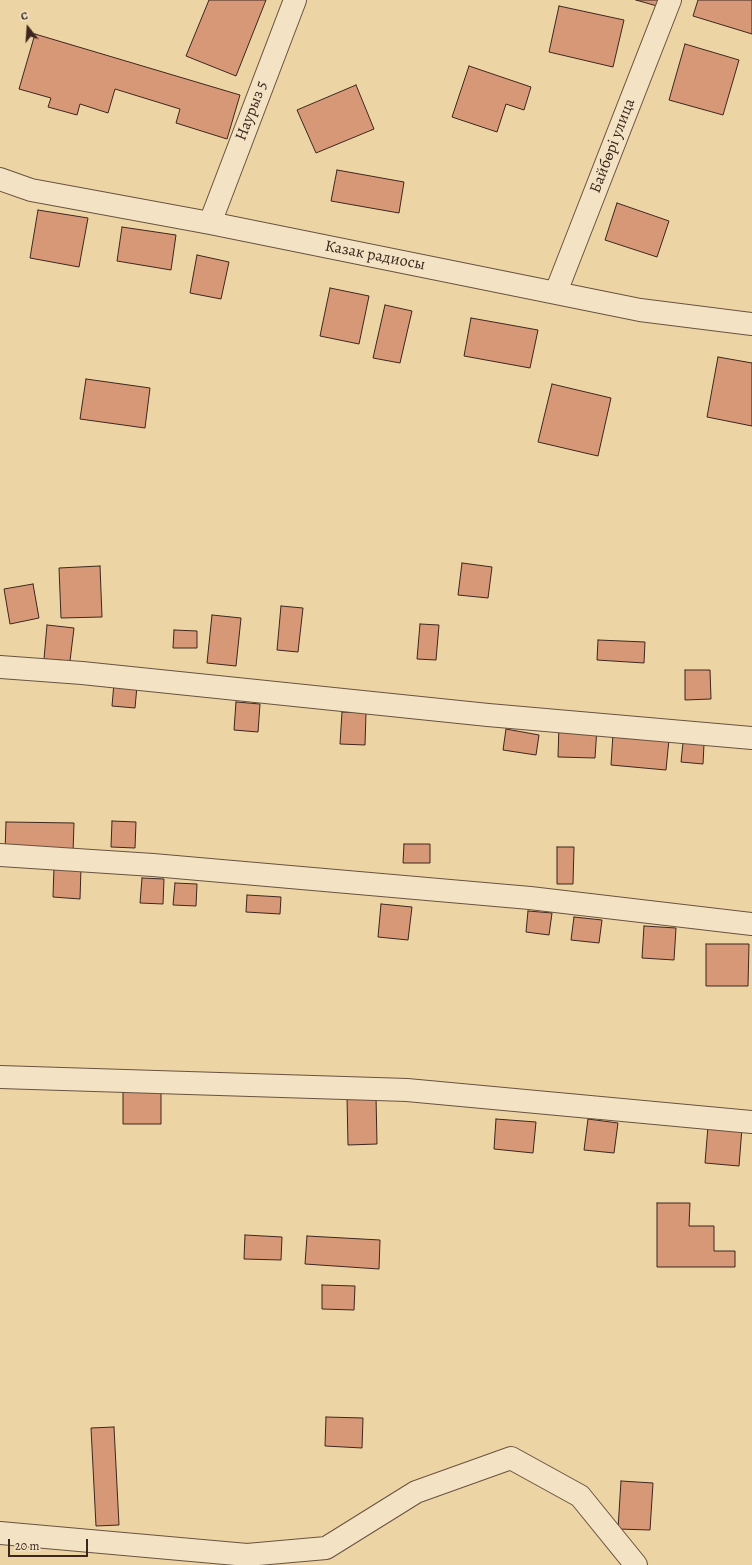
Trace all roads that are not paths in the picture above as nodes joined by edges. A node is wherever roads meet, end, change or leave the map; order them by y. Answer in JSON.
{"nodes":[{"id":1,"x":295,"y":0,"type":"edge"},
{"id":2,"x":670,"y":0,"type":"edge"},
{"id":3,"x":0,"y":179,"type":"edge"},
{"id":4,"x":210,"y":223,"type":"junction"},
{"id":5,"x":556,"y":292,"type":"junction"},
{"id":6,"x":752,"y":324,"type":"edge"},
{"id":7,"x":0,"y":667,"type":"edge"},
{"id":8,"x":752,"y":738,"type":"edge"},
{"id":9,"x":0,"y":855,"type":"edge"},
{"id":10,"x":752,"y":924,"type":"edge"},
{"id":11,"x":0,"y":1077,"type":"edge"},
{"id":12,"x":752,"y":1122,"type":"edge"},
{"id":13,"x":0,"y":1533,"type":"edge"},
{"id":14,"x":636,"y":1565,"type":"edge"}],
"edges":[{"from":1,"to":4,"type":"street","name":"Наурыз 5"},
{"from":2,"to":5,"type":"street","name":"Байбөрі улица"},
{"from":3,"to":4,"type":"street","name":"Казак радиосы"},
{"from":4,"to":5,"type":"street","name":"Казак радиосы"},
{"from":5,"to":6,"type":"street","name":"Казак радиосы"},
{"from":7,"to":8,"type":"street"},
{"from":9,"to":10,"type":"street"},
{"from":11,"to":12,"type":"street"},
{"from":13,"to":14,"type":"street"}]}
